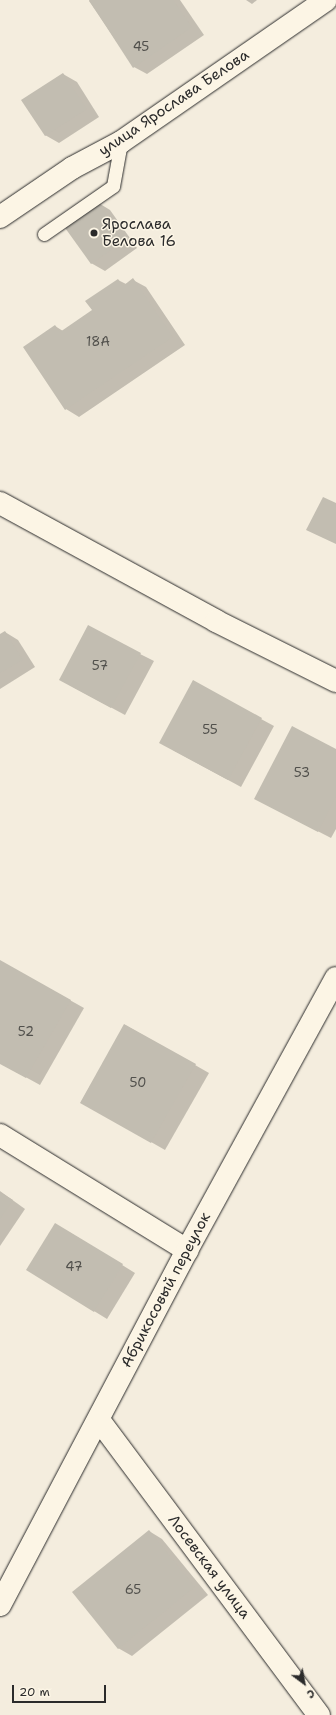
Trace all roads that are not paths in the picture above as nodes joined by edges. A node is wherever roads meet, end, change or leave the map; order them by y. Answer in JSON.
{"nodes":[{"id":1,"x":326,"y":0,"type":"edge"},
{"id":2,"x":121,"y":142,"type":"junction"},
{"id":3,"x":0,"y":217,"type":"edge"},
{"id":4,"x":44,"y":234,"type":"dead end"},
{"id":5,"x":0,"y":504,"type":"edge"},
{"id":6,"x":336,"y":681,"type":"edge"},
{"id":7,"x":336,"y":978,"type":"edge"},
{"id":8,"x":0,"y":1135,"type":"edge"},
{"id":9,"x":187,"y":1250,"type":"junction"},
{"id":10,"x":99,"y":1420,"type":"junction"},
{"id":11,"x":0,"y":1605,"type":"edge"},
{"id":12,"x":319,"y":1715,"type":"edge"}],
"edges":[{"from":1,"to":2,"type":"street","name":"улица Ярослава Белова"},
{"from":2,"to":3,"type":"street","name":"улица Ярослава Белова"},
{"from":2,"to":4,"type":"lane"},
{"from":5,"to":6,"type":"street"},
{"from":7,"to":9,"type":"street","name":"Абрикосовый переулок"},
{"from":8,"to":9,"type":"street"},
{"from":9,"to":10,"type":"street","name":"Абрикосовый переулок"},
{"from":10,"to":11,"type":"street","name":"Абрикосовый переулок"},
{"from":10,"to":12,"type":"street","name":"Лосевская улица"}]}
